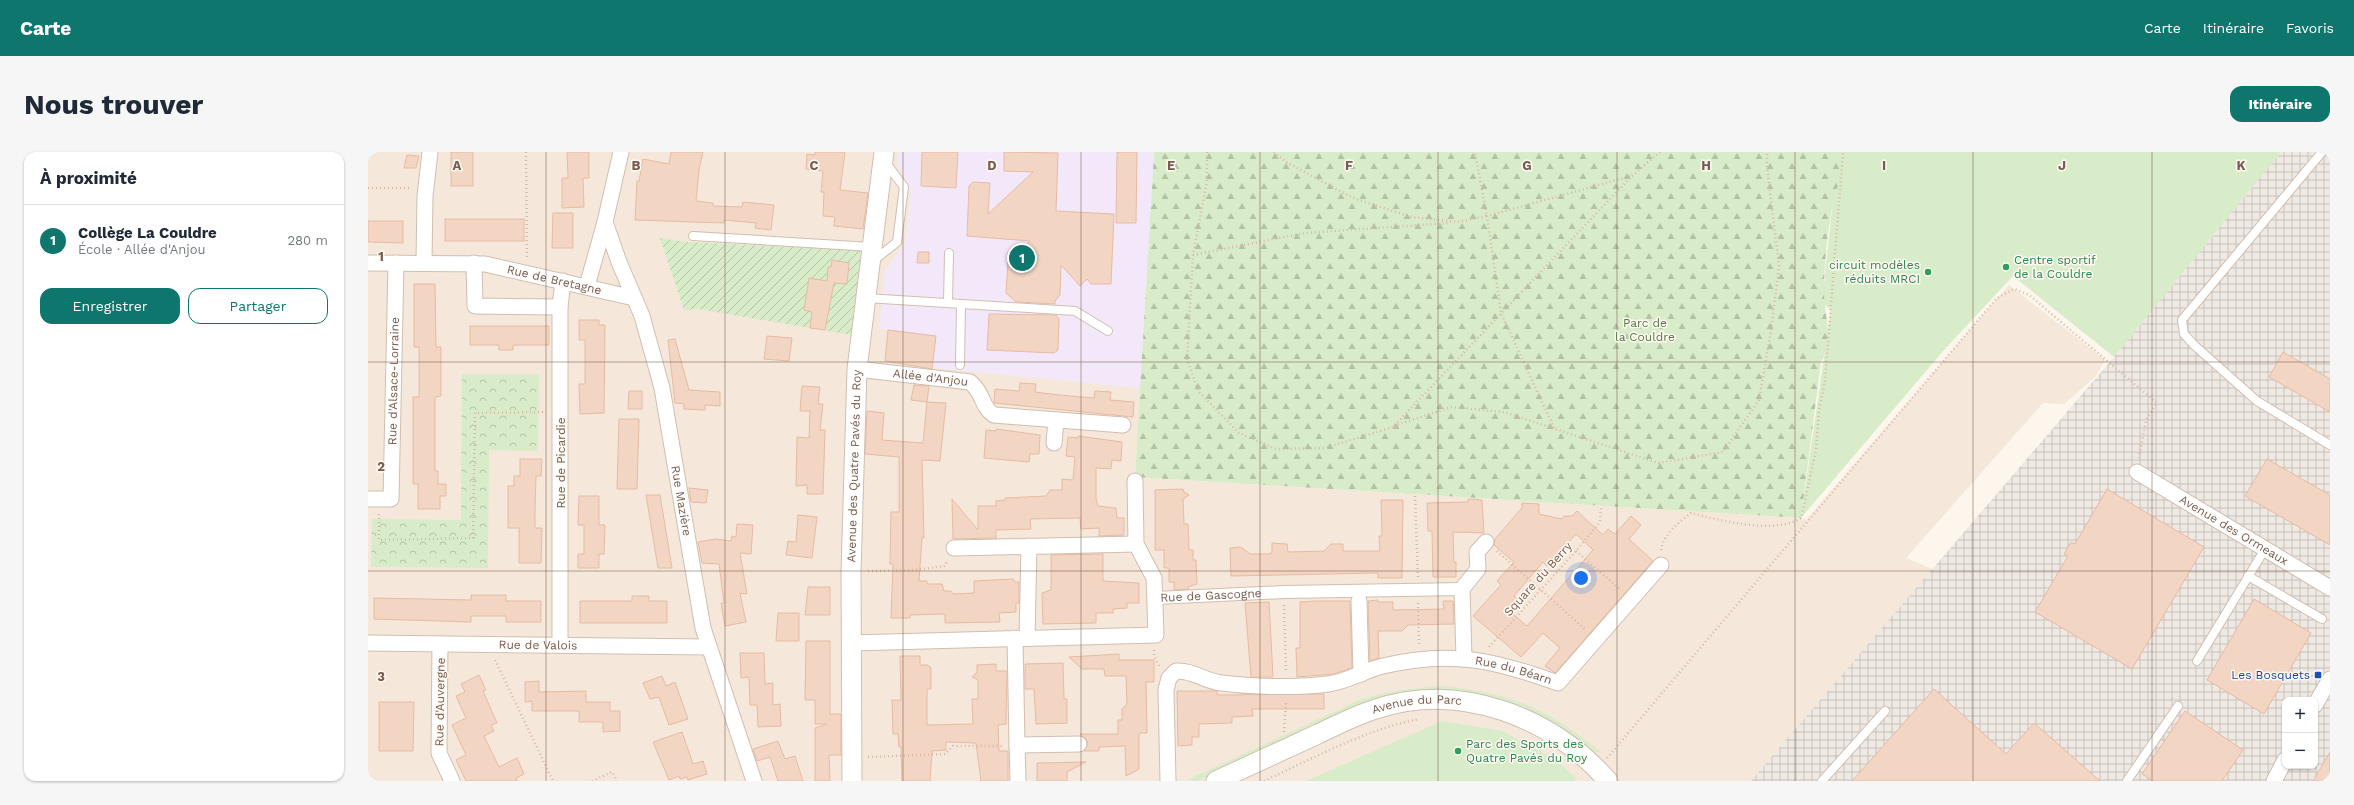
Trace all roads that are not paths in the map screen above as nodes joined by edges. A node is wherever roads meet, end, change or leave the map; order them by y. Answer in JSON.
{"nodes":[{"id":1,"x":430,"y":152,"type":"edge"},
{"id":2,"x":621,"y":152,"type":"edge"},
{"id":3,"x":2322,"y":152,"type":"edge"},
{"id":4,"x":884,"y":156,"type":"edge"},
{"id":5,"x":605,"y":222,"type":"junction"},
{"id":6,"x":693,"y":236,"type":"dead end"},
{"id":7,"x":949,"y":253,"type":"dead end"},
{"id":8,"x":871,"y":255,"type":"junction"},
{"id":9,"x":368,"y":262,"type":"edge"},
{"id":10,"x":424,"y":262,"type":"junction"},
{"id":11,"x":396,"y":263,"type":"junction"},
{"id":12,"x":474,"y":264,"type":"junction"},
{"id":13,"x":563,"y":281,"type":"junction"},
{"id":14,"x":587,"y":286,"type":"junction"},
{"id":15,"x":634,"y":298,"type":"junction"},
{"id":16,"x":865,"y":298,"type":"junction"},
{"id":17,"x":948,"y":303,"type":"junction"},
{"id":18,"x":961,"y":304,"type":"junction"},
{"id":19,"x":560,"y":306,"type":"junction"},
{"id":20,"x":1108,"y":331,"type":"dead end"},
{"id":21,"x":960,"y":365,"type":"dead end"},
{"id":22,"x":857,"y":370,"type":"junction"},
{"id":23,"x":1056,"y":420,"type":"junction"},
{"id":24,"x":1123,"y":425,"type":"dead end"},
{"id":25,"x":1054,"y":443,"type":"dead end"},
{"id":26,"x":2330,"y":445,"type":"edge"},
{"id":27,"x":2137,"y":472,"type":"road end"},
{"id":28,"x":1135,"y":481,"type":"dead end"},
{"id":29,"x":374,"y":499,"type":"edge"},
{"id":30,"x":1486,"y":542,"type":"road end"},
{"id":31,"x":1136,"y":544,"type":"junction"},
{"id":32,"x":1029,"y":546,"type":"junction"},
{"id":33,"x":954,"y":548,"type":"road end"},
{"id":34,"x":2265,"y":549,"type":"junction"},
{"id":35,"x":1661,"y":565,"type":"road end"},
{"id":36,"x":2248,"y":576,"type":"junction"},
{"id":37,"x":2330,"y":588,"type":"edge"},
{"id":38,"x":1462,"y":589,"type":"junction"},
{"id":39,"x":1156,"y":598,"type":"junction"},
{"id":40,"x":1359,"y":601,"type":"dead end"},
{"id":41,"x":2322,"y":619,"type":"dead end"},
{"id":42,"x":1021,"y":638,"type":"junction"},
{"id":43,"x":368,"y":643,"type":"edge"},
{"id":44,"x":851,"y":643,"type":"junction"},
{"id":45,"x":440,"y":644,"type":"junction"},
{"id":46,"x":560,"y":645,"type":"junction"},
{"id":47,"x":708,"y":647,"type":"junction"},
{"id":48,"x":1464,"y":658,"type":"junction"},
{"id":49,"x":2197,"y":661,"type":"dead end"},
{"id":50,"x":1361,"y":674,"type":"junction"},
{"id":51,"x":2330,"y":679,"type":"edge"},
{"id":52,"x":2318,"y":700,"type":"edge"},
{"id":53,"x":2178,"y":706,"type":"dead end"},
{"id":54,"x":1885,"y":711,"type":"dead end"},
{"id":55,"x":1079,"y":744,"type":"dead end"},
{"id":56,"x":1017,"y":745,"type":"junction"},
{"id":57,"x":2282,"y":766,"type":"edge"},
{"id":58,"x":1603,"y":775,"type":"edge"},
{"id":59,"x":452,"y":781,"type":"edge"},
{"id":60,"x":754,"y":781,"type":"edge"},
{"id":61,"x":852,"y":781,"type":"edge"},
{"id":62,"x":1018,"y":781,"type":"edge"},
{"id":63,"x":1168,"y":781,"type":"edge"},
{"id":64,"x":1216,"y":781,"type":"edge"},
{"id":65,"x":1822,"y":781,"type":"edge"},
{"id":66,"x":2127,"y":781,"type":"edge"},
{"id":67,"x":2274,"y":781,"type":"edge"}],
"edges":[{"from":1,"to":10,"type":"street"},
{"from":2,"to":5,"type":"street"},
{"from":3,"to":26,"type":"lane"},
{"from":4,"to":8,"type":"street","name":"Avenue des Quatre Pavés du Roy"},
{"from":5,"to":14,"type":"street"},
{"from":5,"to":15,"type":"street","name":"Rue Mazière"},
{"from":6,"to":8,"type":"lane"},
{"from":7,"to":17,"type":"lane"},
{"from":8,"to":16,"type":"street","name":"Avenue des Quatre Pavés du Roy"},
{"from":9,"to":11,"type":"street","name":"Rue de Bretagne"},
{"from":10,"to":11,"type":"street","name":"Rue de Bretagne"},
{"from":10,"to":12,"type":"street","name":"Rue de Bretagne"},
{"from":11,"to":29,"type":"street","name":"Rue d'Alsace-Lorraine"},
{"from":12,"to":13,"type":"street","name":"Rue de Bretagne"},
{"from":12,"to":19,"type":"street"},
{"from":13,"to":14,"type":"street","name":"Rue de Bretagne"},
{"from":13,"to":19,"type":"street","name":"Rue de Picardie"},
{"from":14,"to":15,"type":"street","name":"Rue de Bretagne"},
{"from":15,"to":47,"type":"street","name":"Rue Mazière"},
{"from":16,"to":17,"type":"lane"},
{"from":16,"to":22,"type":"street","name":"Avenue des Quatre Pavés du Roy"},
{"from":17,"to":18,"type":"lane"},
{"from":18,"to":20,"type":"lane"},
{"from":18,"to":21,"type":"lane"},
{"from":19,"to":46,"type":"street","name":"Rue de Picardie"},
{"from":22,"to":23,"type":"street","name":"Allée d'Anjou"},
{"from":22,"to":44,"type":"street","name":"Avenue des Quatre Pavés du Roy"},
{"from":23,"to":24,"type":"street","name":"Allée d'Anjou"},
{"from":23,"to":25,"type":"street"},
{"from":27,"to":34,"type":"street","name":"Avenue des Ormeaux"},
{"from":28,"to":31,"type":"street"},
{"from":30,"to":38,"type":"street"},
{"from":31,"to":32,"type":"street"},
{"from":31,"to":39,"type":"street"},
{"from":32,"to":33,"type":"street"},
{"from":32,"to":42,"type":"street"},
{"from":34,"to":36,"type":"lane"},
{"from":34,"to":37,"type":"street","name":"Avenue des Ormeaux"},
{"from":35,"to":48,"type":"street","name":"Rue du Béarn"},
{"from":36,"to":41,"type":"lane"},
{"from":36,"to":49,"type":"lane"},
{"from":38,"to":39,"type":"street","name":"Rue de Gascogne"},
{"from":38,"to":48,"type":"street"},
{"from":39,"to":42,"type":"street","name":"Rue de Gascogne"},
{"from":40,"to":50,"type":"street"},
{"from":42,"to":44,"type":"street"},
{"from":42,"to":56,"type":"street"},
{"from":43,"to":45,"type":"street","name":"Rue de Valois"},
{"from":44,"to":61,"type":"street","name":"Avenue des Quatre Pavés du Roy"},
{"from":45,"to":46,"type":"street","name":"Rue de Valois"},
{"from":45,"to":59,"type":"street","name":"Rue d'Auvergne"},
{"from":46,"to":47,"type":"street","name":"Rue de Valois"},
{"from":47,"to":60,"type":"street","name":"Rue Mazière"},
{"from":48,"to":50,"type":"street","name":"Rue du Béarn"},
{"from":50,"to":63,"type":"street","name":"Rue du Béarn"},
{"from":51,"to":52,"type":"street"},
{"from":53,"to":66,"type":"lane"},
{"from":54,"to":65,"type":"lane"},
{"from":55,"to":56,"type":"street"},
{"from":56,"to":62,"type":"street"},
{"from":57,"to":67,"type":"street"},
{"from":58,"to":64,"type":"street","name":"Avenue du Parc"}]}
